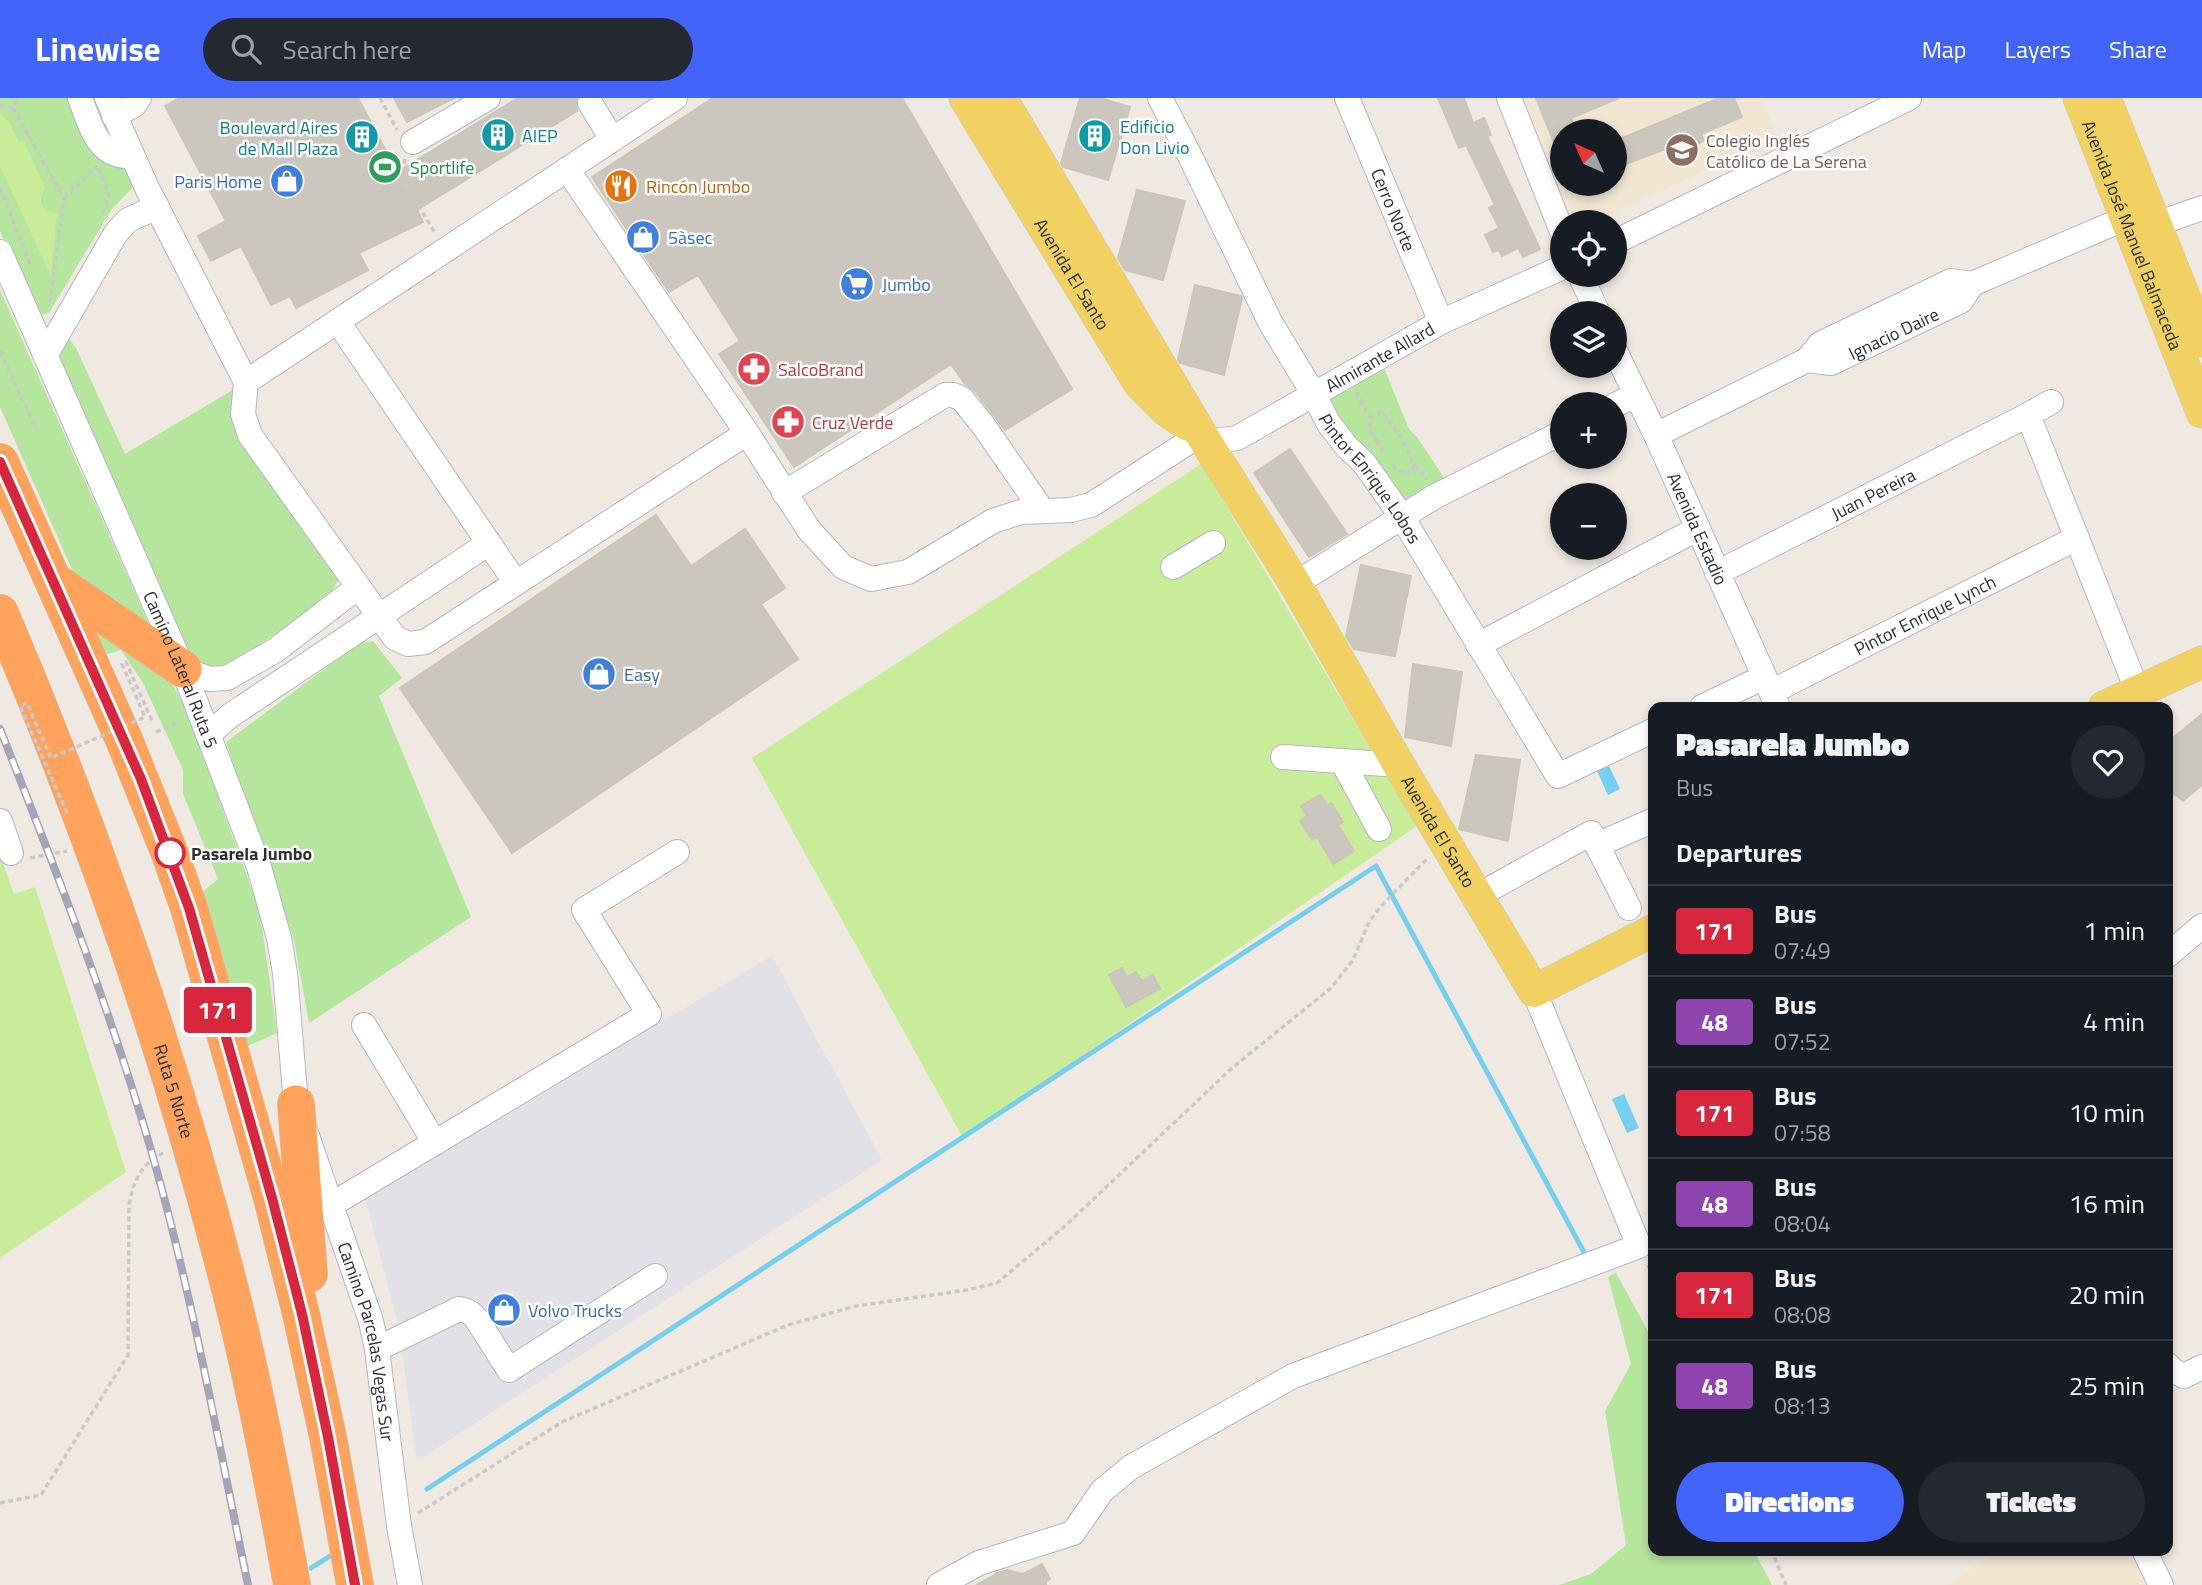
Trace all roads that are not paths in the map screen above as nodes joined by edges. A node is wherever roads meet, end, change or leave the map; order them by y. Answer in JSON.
{"nodes":[{"id":1,"x":80,"y":98,"type":"edge"},
{"id":2,"x":139,"y":98,"type":"edge"},
{"id":3,"x":488,"y":98,"type":"edge"},
{"id":4,"x":675,"y":98,"type":"edge"},
{"id":5,"x":965,"y":98,"type":"edge"},
{"id":6,"x":1001,"y":98,"type":"edge"},
{"id":7,"x":1160,"y":98,"type":"edge"},
{"id":8,"x":1347,"y":98,"type":"edge"},
{"id":9,"x":1509,"y":98,"type":"edge"},
{"id":10,"x":1909,"y":98,"type":"edge"},
{"id":11,"x":2079,"y":98,"type":"edge"},
{"id":12,"x":2105,"y":98,"type":"edge"},
{"id":13,"x":590,"y":103,"type":"dead end"},
{"id":14,"x":110,"y":107,"type":"edge"},
{"id":15,"x":612,"y":139,"type":"junction"},
{"id":16,"x":410,"y":141,"type":"road end"},
{"id":17,"x":131,"y":156,"type":"junction"},
{"id":18,"x":567,"y":169,"type":"junction"},
{"id":19,"x":157,"y":207,"type":"junction"},
{"id":20,"x":2202,"y":208,"type":"edge"},
{"id":21,"x":1553,"y":210,"type":"edge"},
{"id":22,"x":2138,"y":225,"type":"junction"},
{"id":23,"x":1627,"y":236,"type":"edge"},
{"id":24,"x":0,"y":252,"type":"edge"},
{"id":25,"x":1550,"y":273,"type":"edge"},
{"id":26,"x":338,"y":322,"type":"junction"},
{"id":27,"x":1441,"y":322,"type":"junction"},
{"id":28,"x":2202,"y":341,"type":"edge"},
{"id":29,"x":46,"y":354,"type":"junction"},
{"id":30,"x":246,"y":382,"type":"junction"},
{"id":31,"x":1313,"y":393,"type":"junction"},
{"id":32,"x":1627,"y":402,"type":"edge"},
{"id":33,"x":2051,"y":402,"type":"dead end"},
{"id":34,"x":2202,"y":412,"type":"edge"},
{"id":35,"x":2028,"y":415,"type":"junction"},
{"id":36,"x":747,"y":433,"type":"junction"},
{"id":37,"x":1201,"y":434,"type":"junction"},
{"id":38,"x":1656,"y":435,"type":"junction"},
{"id":39,"x":1550,"y":439,"type":"edge"},
{"id":40,"x":0,"y":462,"type":"edge"},
{"id":41,"x":784,"y":493,"type":"junction"},
{"id":42,"x":1042,"y":510,"type":"junction"},
{"id":43,"x":1402,"y":517,"type":"junction"},
{"id":44,"x":1697,"y":529,"type":"junction"},
{"id":45,"x":2077,"y":538,"type":"junction"},
{"id":46,"x":1213,"y":542,"type":"dead end"},
{"id":47,"x":489,"y":543,"type":"junction"},
{"id":48,"x":1173,"y":567,"type":"dead end"},
{"id":49,"x":1717,"y":573,"type":"junction"},
{"id":50,"x":54,"y":581,"type":"junction"},
{"id":51,"x":516,"y":583,"type":"junction"},
{"id":52,"x":1295,"y":584,"type":"junction"},
{"id":53,"x":358,"y":587,"type":"junction"},
{"id":54,"x":0,"y":613,"type":"edge"},
{"id":55,"x":380,"y":617,"type":"junction"},
{"id":56,"x":1478,"y":645,"type":"junction"},
{"id":57,"x":2202,"y":662,"type":"edge"},
{"id":58,"x":183,"y":669,"type":"junction"},
{"id":59,"x":2137,"y":690,"type":"junction"},
{"id":60,"x":1771,"y":692,"type":"edge"},
{"id":61,"x":1725,"y":702,"type":"edge"},
{"id":62,"x":2114,"y":702,"type":"edge"},
{"id":63,"x":204,"y":724,"type":"junction"},
{"id":64,"x":1648,"y":733,"type":"edge"},
{"id":65,"x":1283,"y":757,"type":"dead end"},
{"id":66,"x":1342,"y":761,"type":"junction"},
{"id":67,"x":1399,"y":765,"type":"junction"},
{"id":68,"x":0,"y":821,"type":"edge"},
{"id":69,"x":1648,"y":823,"type":"edge"},
{"id":70,"x":1379,"y":830,"type":"dead end"},
{"id":71,"x":1597,"y":845,"type":"junction"},
{"id":72,"x":677,"y":852,"type":"dead end"},
{"id":73,"x":12,"y":853,"type":"road end"},
{"id":74,"x":1477,"y":896,"type":"junction"},
{"id":75,"x":1629,"y":908,"type":"dead end"},
{"id":76,"x":2202,"y":926,"type":"edge"},
{"id":77,"x":1648,"y":933,"type":"edge"},
{"id":78,"x":2173,"y":951,"type":"edge"},
{"id":79,"x":1534,"y":991,"type":"junction"},
{"id":80,"x":365,"y":1025,"type":"dead end"},
{"id":81,"x":296,"y":1104,"type":"junction"},
{"id":82,"x":435,"y":1143,"type":"junction"},
{"id":83,"x":331,"y":1205,"type":"junction"},
{"id":84,"x":655,"y":1276,"type":"dead end"},
{"id":85,"x":377,"y":1349,"type":"junction"},
{"id":86,"x":2202,"y":1367,"type":"edge"},
{"id":87,"x":2173,"y":1370,"type":"edge"},
{"id":88,"x":316,"y":1377,"type":"junction"},
{"id":89,"x":2147,"y":1556,"type":"edge"},
{"id":90,"x":292,"y":1585,"type":"edge"},
{"id":91,"x":355,"y":1585,"type":"edge"},
{"id":92,"x":410,"y":1585,"type":"edge"},
{"id":93,"x":939,"y":1585,"type":"edge"},
{"id":94,"x":2161,"y":1585,"type":"edge"}],
"edges":[{"from":1,"to":17,"type":"street"},
{"from":2,"to":14,"type":"street"},
{"from":3,"to":16,"type":"street"},
{"from":4,"to":15,"type":"street"},
{"from":5,"to":37,"type":"main road","name":"Avenida El Santo"},
{"from":6,"to":37,"type":"main road","name":"Avenida El Santo"},
{"from":7,"to":31,"type":"street","name":"Pintor Enrique Lobos"},
{"from":8,"to":27,"type":"street","name":"Cerro Norte"},
{"from":9,"to":21,"type":"street"},
{"from":10,"to":23,"type":"street"},
{"from":11,"to":22,"type":"main road","name":"Avenida José Manuel Balmaceda"},
{"from":12,"to":22,"type":"main road","name":"Avenida José Manuel Balmaceda"},
{"from":13,"to":15,"type":"street"},
{"from":14,"to":17,"type":"street"},
{"from":15,"to":18,"type":"street"},
{"from":17,"to":19,"type":"street"},
{"from":18,"to":26,"type":"street"},
{"from":18,"to":36,"type":"street"},
{"from":19,"to":29,"type":"street"},
{"from":19,"to":30,"type":"street"},
{"from":20,"to":22,"type":"street","name":"Ignacio Daire"},
{"from":22,"to":28,"type":"main road","name":"Avenida José Manuel Balmaceda"},
{"from":22,"to":34,"type":"main road","name":"Avenida José Manuel Balmaceda"},
{"from":22,"to":38,"type":"street","name":"Ignacio Daire"},
{"from":24,"to":29,"type":"street","name":"Camino Lateral Ruta 5"},
{"from":25,"to":27,"type":"street","name":"Almirante Allard"},
{"from":26,"to":30,"type":"street"},
{"from":26,"to":47,"type":"street"},
{"from":27,"to":31,"type":"street","name":"Almirante Allard"},
{"from":29,"to":58,"type":"street","name":"Camino Lateral Ruta 5"},
{"from":30,"to":53,"type":"street"},
{"from":31,"to":37,"type":"street","name":"Almirante Allard"},
{"from":31,"to":43,"type":"street","name":"Pintor Enrique Lobos"},
{"from":32,"to":38,"type":"street","name":"Avenida Estadio"},
{"from":33,"to":35,"type":"street","name":"Juan Pereira"},
{"from":35,"to":45,"type":"street"},
{"from":35,"to":49,"type":"street","name":"Juan Pereira"},
{"from":36,"to":41,"type":"street"},
{"from":36,"to":51,"type":"street"},
{"from":37,"to":42,"type":"street"},
{"from":37,"to":52,"type":"main road","name":"Avenida El Santo"},
{"from":38,"to":44,"type":"street","name":"Avenida Estadio"},
{"from":39,"to":43,"type":"street"},
{"from":40,"to":50,"type":"highway"},
{"from":41,"to":42,"type":"street"},
{"from":41,"to":42,"type":"street"},
{"from":43,"to":52,"type":"street"},
{"from":43,"to":56,"type":"street","name":"Pintor Enrique Lobos"},
{"from":44,"to":49,"type":"street","name":"Avenida Estadio"},
{"from":44,"to":56,"type":"street"},
{"from":45,"to":59,"type":"street"},
{"from":45,"to":60,"type":"street","name":"Pintor Enrique Lynch"},
{"from":46,"to":48,"type":"street"},
{"from":47,"to":51,"type":"street"},
{"from":47,"to":55,"type":"street"},
{"from":49,"to":60,"type":"street","name":"Avenida Estadio"},
{"from":50,"to":58,"type":"highway"},
{"from":50,"to":88,"type":"highway"},
{"from":51,"to":55,"type":"street"},
{"from":52,"to":67,"type":"main road","name":"Avenida El Santo"},
{"from":53,"to":55,"type":"street"},
{"from":53,"to":58,"type":"street"},
{"from":54,"to":90,"type":"highway","name":"Ruta 5 Norte"},
{"from":55,"to":63,"type":"street"},
{"from":56,"to":64,"type":"street","name":"Pintor Enrique Lobos"},
{"from":57,"to":59,"type":"main road"},
{"from":58,"to":63,"type":"street","name":"Camino Lateral Ruta 5"},
{"from":59,"to":62,"type":"main road"},
{"from":60,"to":61,"type":"street","name":"Pintor Enrique Lynch"},
{"from":63,"to":81,"type":"street","name":"Camino Lateral Ruta 5"},
{"from":65,"to":66,"type":"street"},
{"from":66,"to":67,"type":"street"},
{"from":66,"to":70,"type":"street"},
{"from":67,"to":74,"type":"main road","name":"Avenida El Santo"},
{"from":68,"to":73,"type":"street"},
{"from":69,"to":71,"type":"street"},
{"from":71,"to":74,"type":"street"},
{"from":71,"to":75,"type":"street"},
{"from":72,"to":82,"type":"street"},
{"from":74,"to":79,"type":"main road","name":"Avenida El Santo"},
{"from":76,"to":78,"type":"street"},
{"from":77,"to":79,"type":"main road"},
{"from":79,"to":93,"type":"street","name":"Avenida El Santo"},
{"from":80,"to":82,"type":"street"},
{"from":81,"to":83,"type":"street","name":"Camino Parcelas Vegas Sur"},
{"from":81,"to":88,"type":"highway"},
{"from":82,"to":83,"type":"street"},
{"from":83,"to":85,"type":"street","name":"Camino Parcelas Vegas Sur"},
{"from":84,"to":85,"type":"street"},
{"from":85,"to":92,"type":"street","name":"Camino Parcelas Vegas Sur"},
{"from":86,"to":87,"type":"street"},
{"from":88,"to":91,"type":"highway"},
{"from":89,"to":94,"type":"street"}]}
